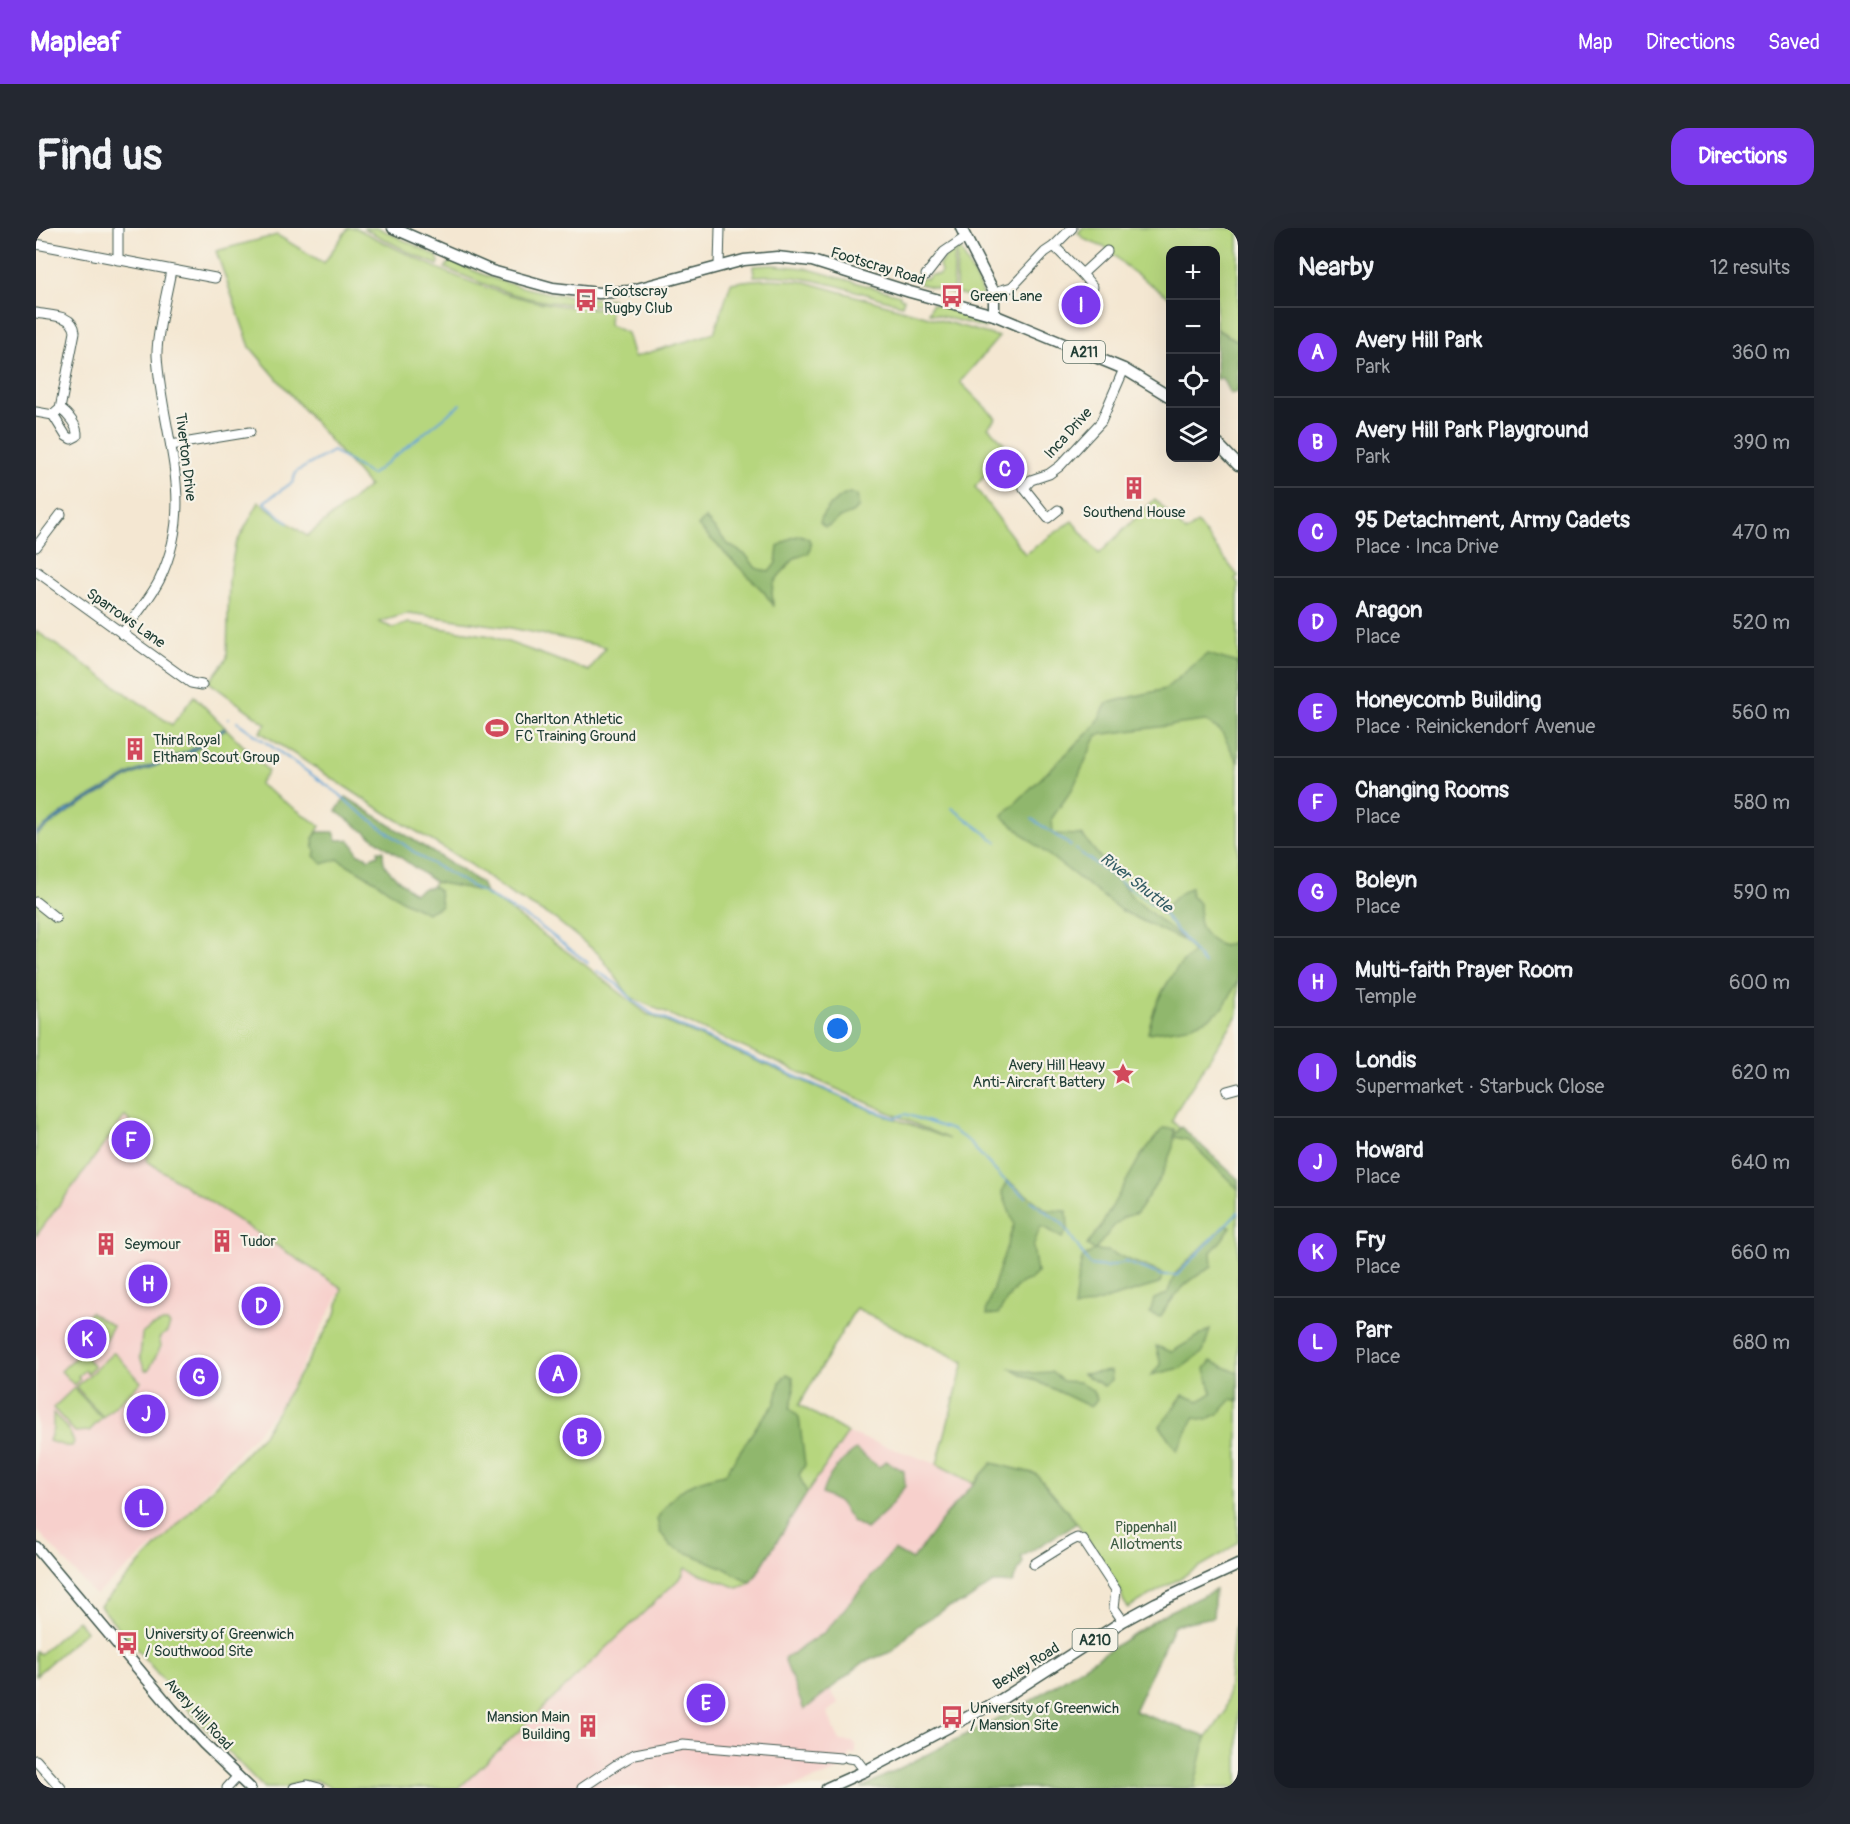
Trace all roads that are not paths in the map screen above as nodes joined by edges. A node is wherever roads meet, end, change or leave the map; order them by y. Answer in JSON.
{"nodes":[{"id":1,"x":118,"y":228,"type":"edge"},
{"id":2,"x":393,"y":228,"type":"edge"},
{"id":3,"x":720,"y":228,"type":"edge"},
{"id":4,"x":1072,"y":228,"type":"edge"},
{"id":5,"x":963,"y":232,"type":"edge"},
{"id":6,"x":36,"y":244,"type":"edge"},
{"id":7,"x":1054,"y":246,"type":"junction"},
{"id":8,"x":1107,"y":251,"type":"dead end"},
{"id":9,"x":118,"y":260,"type":"junction"},
{"id":10,"x":719,"y":266,"type":"junction"},
{"id":11,"x":171,"y":270,"type":"junction"},
{"id":12,"x":1082,"y":274,"type":"junction"},
{"id":13,"x":926,"y":275,"type":"dead end"},
{"id":14,"x":215,"y":278,"type":"dead end"},
{"id":15,"x":1093,"y":287,"type":"dead end"},
{"id":16,"x":994,"y":292,"type":"junction"},
{"id":17,"x":36,"y":313,"type":"edge"},
{"id":18,"x":994,"y":315,"type":"junction"},
{"id":19,"x":1124,"y":369,"type":"junction"},
{"id":20,"x":1166,"y":395,"type":"edge"},
{"id":21,"x":36,"y":412,"type":"edge"},
{"id":22,"x":250,"y":432,"type":"dead end"},
{"id":23,"x":171,"y":445,"type":"junction"},
{"id":24,"x":1220,"y":447,"type":"edge"},
{"id":25,"x":1238,"y":465,"type":"edge"},
{"id":26,"x":1058,"y":510,"type":"dead end"},
{"id":27,"x":61,"y":514,"type":"dead end"},
{"id":28,"x":36,"y":547,"type":"edge"},
{"id":29,"x":36,"y":571,"type":"edge"},
{"id":30,"x":122,"y":634,"type":"junction"},
{"id":31,"x":202,"y":685,"type":"dead end"},
{"id":32,"x":36,"y":902,"type":"edge"},
{"id":33,"x":56,"y":918,"type":"dead end"},
{"id":34,"x":1238,"y":1088,"type":"edge"},
{"id":35,"x":1227,"y":1091,"type":"dead end"},
{"id":36,"x":36,"y":1547,"type":"edge"},
{"id":37,"x":1034,"y":1564,"type":"dead end"},
{"id":38,"x":1238,"y":1565,"type":"edge"},
{"id":39,"x":1123,"y":1621,"type":"junction"},
{"id":40,"x":36,"y":1760,"type":"edge"},
{"id":41,"x":865,"y":1771,"type":"junction"},
{"id":42,"x":238,"y":1776,"type":"junction"},
{"id":43,"x":61,"y":1788,"type":"edge"},
{"id":44,"x":227,"y":1788,"type":"edge"},
{"id":45,"x":250,"y":1788,"type":"edge"},
{"id":46,"x":294,"y":1788,"type":"edge"},
{"id":47,"x":319,"y":1788,"type":"edge"},
{"id":48,"x":582,"y":1788,"type":"edge"},
{"id":49,"x":827,"y":1788,"type":"edge"}],
"edges":[{"from":1,"to":9,"type":"street"},
{"from":2,"to":10,"type":"main road","name":"Footscray Road","number":"A211"},
{"from":3,"to":10,"type":"street"},
{"from":4,"to":7,"type":"street"},
{"from":5,"to":13,"type":"street"},
{"from":5,"to":16,"type":"main road"},
{"from":6,"to":9,"type":"street"},
{"from":7,"to":12,"type":"street"},
{"from":7,"to":16,"type":"street"},
{"from":8,"to":12,"type":"street"},
{"from":9,"to":11,"type":"street"},
{"from":10,"to":18,"type":"main road","name":"Footscray Road","number":"A211"},
{"from":11,"to":14,"type":"street"},
{"from":11,"to":23,"type":"street","name":"Tiverton Drive"},
{"from":12,"to":15,"type":"street"},
{"from":16,"to":18,"type":"main road"},
{"from":17,"to":21,"type":"street"},
{"from":18,"to":19,"type":"main road","name":"Footscray Road","number":"A211"},
{"from":19,"to":20,"type":"main road","name":"Footscray Road","number":"A211"},
{"from":19,"to":26,"type":"street","name":"Inca Drive"},
{"from":22,"to":23,"type":"street"},
{"from":23,"to":30,"type":"street","name":"Tiverton Drive"},
{"from":24,"to":25,"type":"main road"},
{"from":27,"to":28,"type":"street"},
{"from":29,"to":30,"type":"street","name":"Sparrows Lane"},
{"from":30,"to":31,"type":"street","name":"Sparrows Lane"},
{"from":32,"to":33,"type":"street"},
{"from":34,"to":35,"type":"street"},
{"from":36,"to":42,"type":"main road","name":"Avery Hill Road"},
{"from":37,"to":39,"type":"street"},
{"from":38,"to":39,"type":"main road","name":"Bexley Road","number":"A210"},
{"from":39,"to":41,"type":"main road","name":"Bexley Road","number":"A210"},
{"from":40,"to":43,"type":"street"},
{"from":41,"to":48,"type":"street"},
{"from":41,"to":49,"type":"main road","name":"Bexley Road","number":"A210"},
{"from":42,"to":44,"type":"street"},
{"from":42,"to":45,"type":"main road","name":"Avery Hill Road"},
{"from":46,"to":47,"type":"street"}]}
